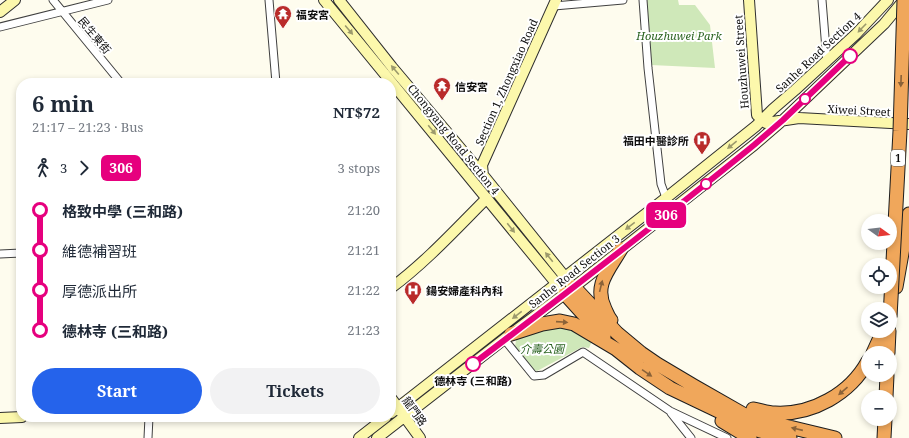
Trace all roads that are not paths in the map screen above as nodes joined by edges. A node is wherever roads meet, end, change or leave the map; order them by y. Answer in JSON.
{"nodes":[{"id":1,"x":16,"y":0,"type":"edge"},
{"id":2,"x":53,"y":0,"type":"edge"},
{"id":3,"x":108,"y":0,"type":"edge"},
{"id":4,"x":269,"y":0,"type":"edge"},
{"id":5,"x":324,"y":0,"type":"edge"},
{"id":6,"x":339,"y":0,"type":"edge"},
{"id":7,"x":624,"y":0,"type":"edge"},
{"id":8,"x":643,"y":0,"type":"edge"},
{"id":9,"x":749,"y":0,"type":"edge"},
{"id":10,"x":822,"y":0,"type":"edge"},
{"id":11,"x":889,"y":0,"type":"edge"},
{"id":12,"x":904,"y":0,"type":"edge"},
{"id":13,"x":555,"y":3,"type":"edge"},
{"id":14,"x":78,"y":4,"type":"edge"},
{"id":15,"x":0,"y":12,"type":"edge"},
{"id":16,"x":63,"y":12,"type":"junction"},
{"id":17,"x":891,"y":16,"type":"junction"},
{"id":18,"x":0,"y":28,"type":"edge"},
{"id":19,"x":827,"y":62,"type":"junction"},
{"id":20,"x":117,"y":78,"type":"edge"},
{"id":21,"x":276,"y":78,"type":"edge"},
{"id":22,"x":388,"y":78,"type":"edge"},
{"id":23,"x":396,"y":87,"type":"edge"},
{"id":24,"x":762,"y":120,"type":"junction"},
{"id":25,"x":783,"y":120,"type":"junction"},
{"id":26,"x":909,"y":124,"type":"edge"},
{"id":27,"x":483,"y":176,"type":"junction"},
{"id":28,"x":487,"y":198,"type":"junction"},
{"id":29,"x":666,"y":198,"type":"junction"},
{"id":30,"x":671,"y":211,"type":"junction"},
{"id":31,"x":909,"y":214,"type":"edge"},
{"id":32,"x":621,"y":249,"type":"junction"},
{"id":33,"x":16,"y":253,"type":"edge"},
{"id":34,"x":0,"y":254,"type":"edge"},
{"id":35,"x":565,"y":277,"type":"junction"},
{"id":36,"x":396,"y":284,"type":"edge"},
{"id":37,"x":556,"y":284,"type":"junction"},
{"id":38,"x":569,"y":291,"type":"junction"},
{"id":39,"x":891,"y":302,"type":"edge"},
{"id":40,"x":891,"y":302,"type":"edge"},
{"id":41,"x":507,"y":337,"type":"junction"},
{"id":42,"x":616,"y":349,"type":"junction"},
{"id":43,"x":641,"y":353,"type":"junction"},
{"id":44,"x":861,"y":370,"type":"edge"},
{"id":45,"x":670,"y":388,"type":"junction"},
{"id":46,"x":722,"y":402,"type":"junction"},
{"id":47,"x":396,"y":409,"type":"edge"},
{"id":48,"x":670,"y":411,"type":"junction"},
{"id":49,"x":396,"y":412,"type":"edge"},
{"id":50,"x":16,"y":417,"type":"edge"},
{"id":51,"x":405,"y":417,"type":"junction"},
{"id":52,"x":0,"y":418,"type":"edge"},
{"id":53,"x":149,"y":422,"type":"edge"},
{"id":54,"x":380,"y":422,"type":"edge"},
{"id":55,"x":884,"y":426,"type":"edge"},
{"id":56,"x":148,"y":438,"type":"edge"},
{"id":57,"x":359,"y":438,"type":"edge"},
{"id":58,"x":377,"y":438,"type":"edge"},
{"id":59,"x":420,"y":438,"type":"edge"},
{"id":60,"x":691,"y":438,"type":"edge"},
{"id":61,"x":727,"y":438,"type":"edge"},
{"id":62,"x":750,"y":438,"type":"edge"},
{"id":63,"x":790,"y":438,"type":"edge"},
{"id":64,"x":835,"y":438,"type":"edge"},
{"id":65,"x":884,"y":438,"type":"edge"}],
"edges":[{"from":1,"to":15,"type":"main road"},
{"from":2,"to":16,"type":"street","name":"民生東街"},
{"from":3,"to":14,"type":"street"},
{"from":4,"to":21,"type":"street"},
{"from":5,"to":22,"type":"main road","name":"Chongyang Road Section 4","one_way":true},
{"from":27,"to":6,"type":"main road","name":"Chongyang Road Section 4","one_way":true},
{"from":7,"to":13,"type":"street"},
{"from":8,"to":29,"type":"street"},
{"from":9,"to":24,"type":"main road","name":"Houzhuwei Street"},
{"from":10,"to":19,"type":"street"},
{"from":11,"to":17,"type":"street"},
{"from":11,"to":19,"type":"main road","name":"Sanhe Road Section 4","one_way":true},
{"from":12,"to":17,"type":"main road"},
{"from":12,"to":39,"type":"highway","number":"1","one_way":true,"bridge":true},
{"from":13,"to":27,"type":"main road","name":"Section 1, Zhongxiao Road"},
{"from":14,"to":16,"type":"street"},
{"from":16,"to":18,"type":"street"},
{"from":16,"to":20,"type":"street","name":"民生東街"},
{"from":17,"to":25,"type":"main road"},
{"from":19,"to":24,"type":"main road","name":"Sanhe Road Section 4"},
{"from":23,"to":28,"type":"main road","name":"Chongyang Road Section 4","one_way":true},
{"from":24,"to":25,"type":"main road","name":"Xiwei Street"},
{"from":24,"to":29,"type":"main road","name":"Sanhe Road Section 3","one_way":true},
{"from":25,"to":26,"type":"main road","name":"Xiwei Street"},
{"from":25,"to":30,"type":"main road","name":"Sanhe Road Section 3"},
{"from":27,"to":28,"type":"main road","name":"Section 1, Zhongxiao Road"},
{"from":35,"to":27,"type":"main road","name":"Chongyang Road Section 4","one_way":true},
{"from":28,"to":36,"type":"main road"},
{"from":28,"to":37,"type":"main road","name":"Chongyang Road Section 4","one_way":true},
{"from":29,"to":30,"type":"street"},
{"from":29,"to":35,"type":"main road","name":"Sanhe Road Section 3","one_way":true},
{"from":30,"to":32,"type":"main road","name":"Sanhe Road Section 3"},
{"from":31,"to":40,"type":"highway"},
{"from":32,"to":38,"type":"main road","name":"Sanhe Road Section 3"},
{"from":43,"to":32,"type":"highway","one_way":true},
{"from":33,"to":34,"type":"street"},
{"from":35,"to":37,"type":"main road","name":"Sanhe Road Section 3"},
{"from":35,"to":38,"type":"main road","name":"Chongyang Road Section 4"},
{"from":37,"to":38,"type":"main road","name":"Chongyang Road Section 4"},
{"from":37,"to":47,"type":"main road","name":"Sanhe Road Section 3","one_way":true},
{"from":38,"to":41,"type":"main road","name":"Sanhe Road Section 3"},
{"from":38,"to":42,"type":"highway"},
{"from":38,"to":43,"type":"highway"},
{"from":41,"to":42,"type":"highway","one_way":true},
{"from":41,"to":48,"type":"street"},
{"from":41,"to":51,"type":"main road","name":"Sanhe Road Section 3"},
{"from":42,"to":45,"type":"highway","one_way":true},
{"from":43,"to":46,"type":"highway"},
{"from":44,"to":46,"type":"highway","one_way":true},
{"from":45,"to":62,"type":"highway"},
{"from":45,"to":63,"type":"highway"},
{"from":64,"to":46,"type":"highway","one_way":true},
{"from":48,"to":60,"type":"street"},
{"from":48,"to":61,"type":"street"},
{"from":49,"to":51,"type":"main road","name":"龍門路"},
{"from":50,"to":52,"type":"main road"},
{"from":51,"to":58,"type":"main road","name":"Sanhe Road Section 3"},
{"from":51,"to":59,"type":"main road","name":"龍門路"},
{"from":53,"to":56,"type":"street"},
{"from":54,"to":57,"type":"main road"},
{"from":55,"to":65,"type":"highway"}]}
